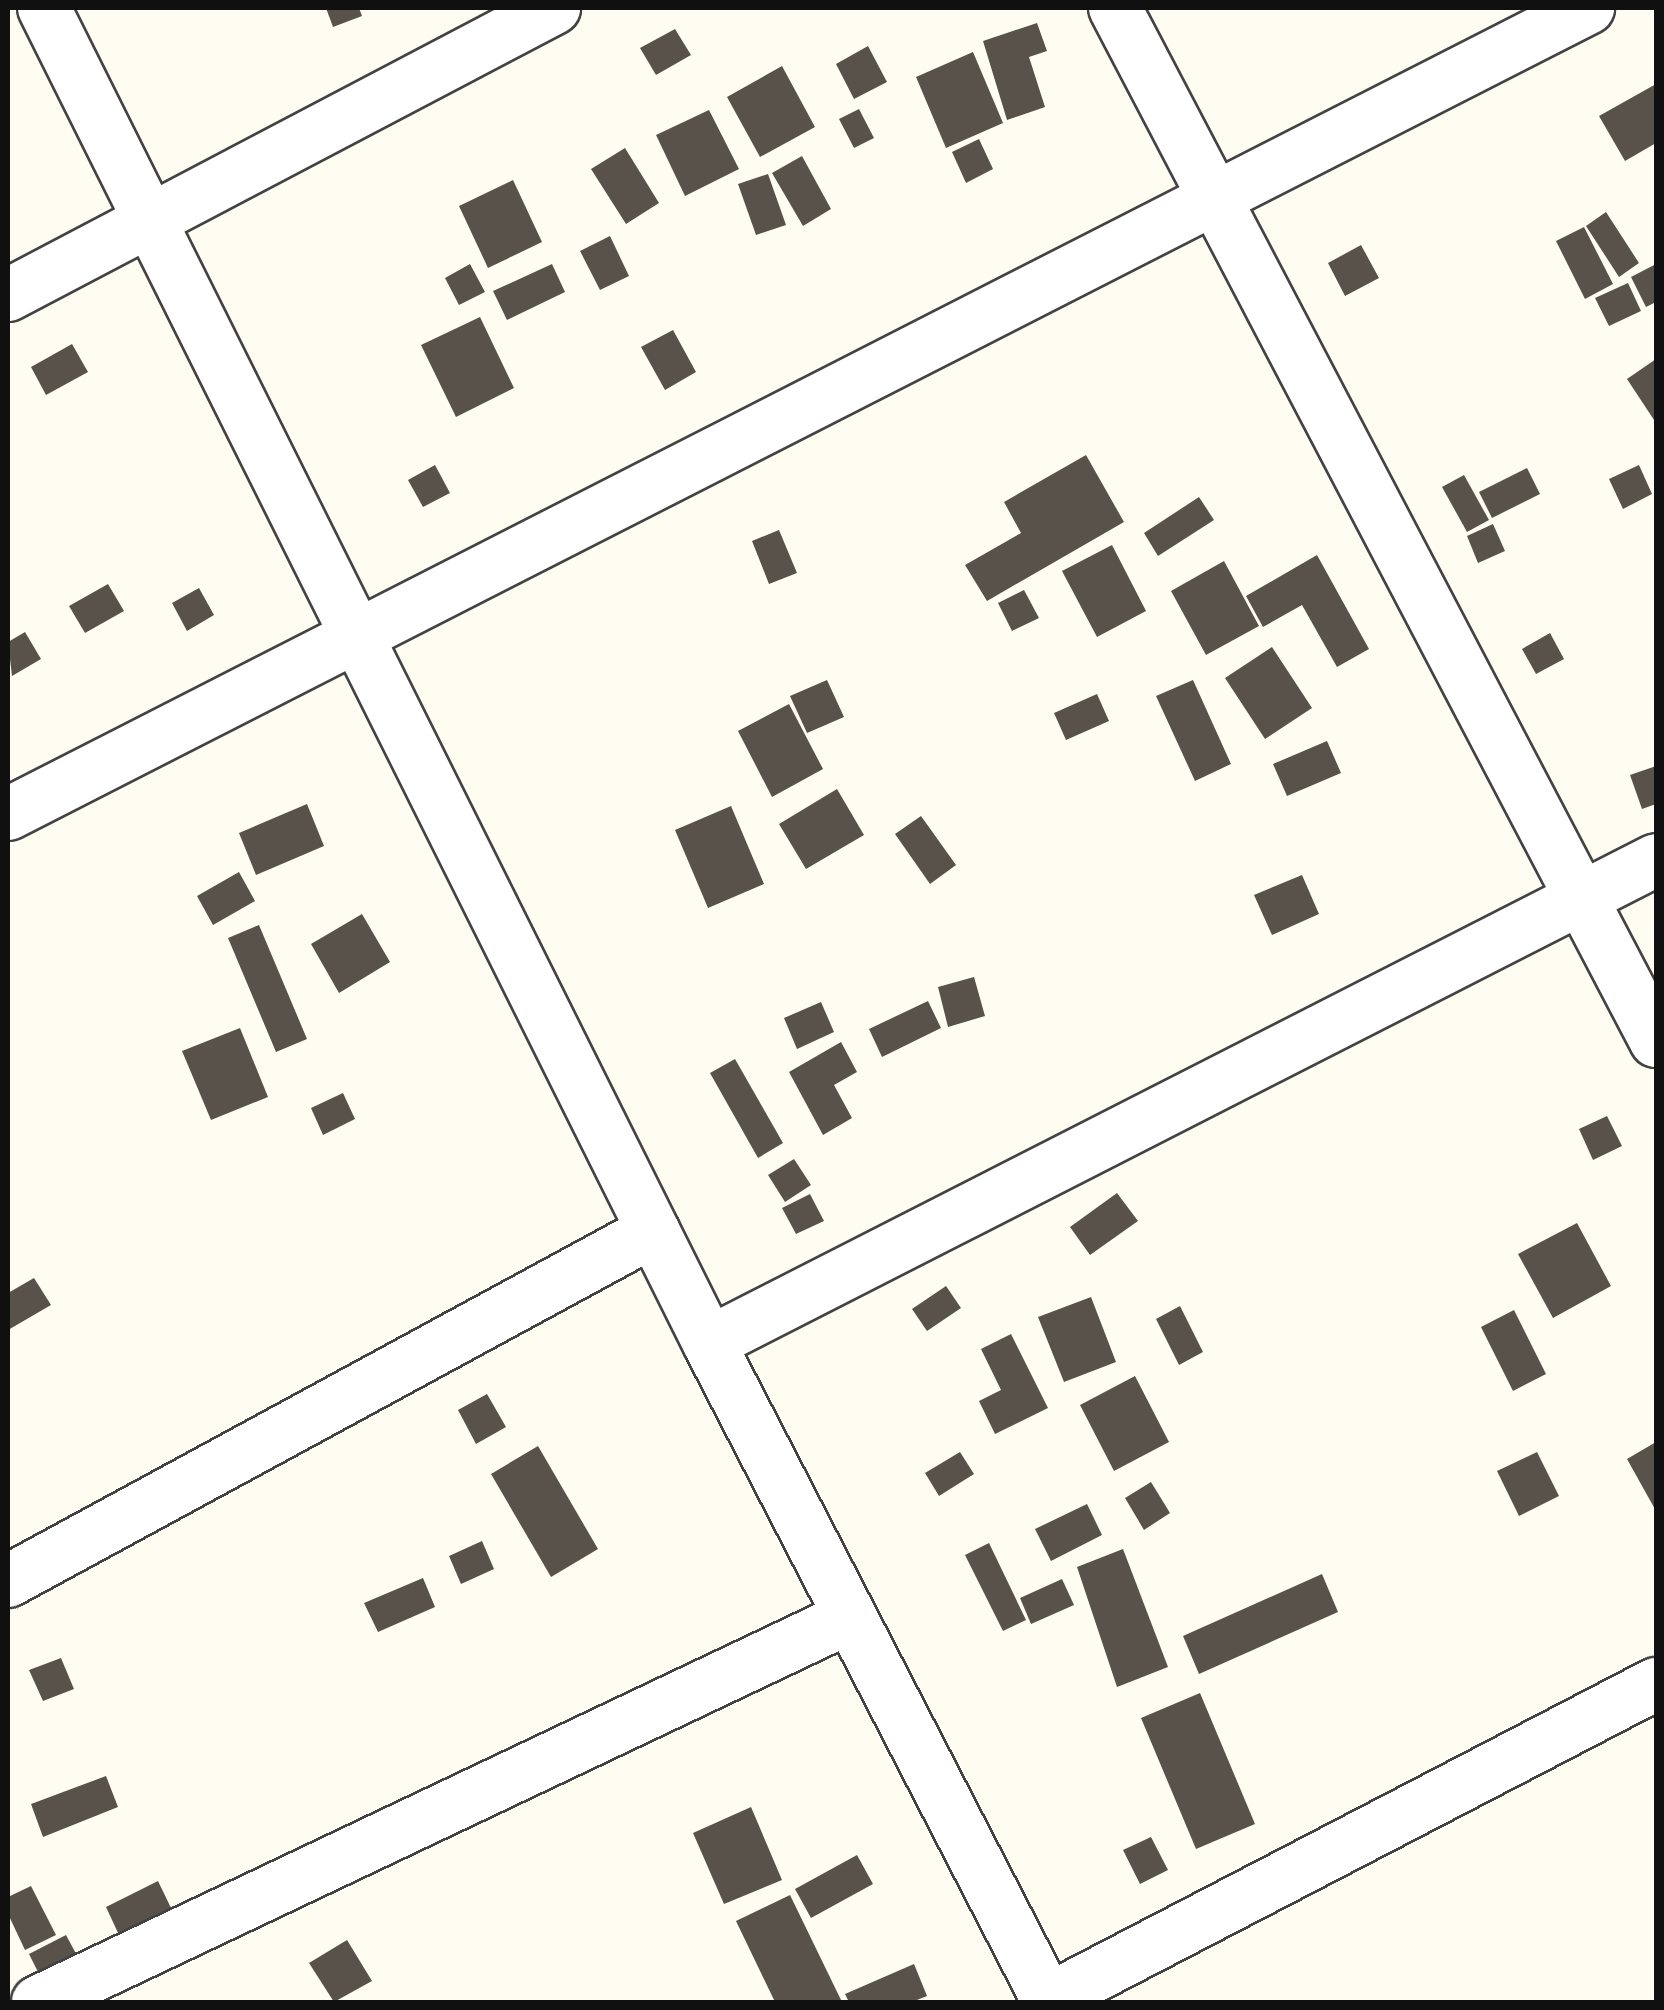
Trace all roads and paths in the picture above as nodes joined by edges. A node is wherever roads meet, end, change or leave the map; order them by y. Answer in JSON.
{"nodes":[{"id":1,"x":44,"y":8,"type":"edge"},
{"id":2,"x":554,"y":8,"type":"edge"},
{"id":3,"x":1115,"y":8,"type":"edge"},
{"id":4,"x":1588,"y":8,"type":"edge"},
{"id":5,"x":1214,"y":194,"type":"junction"},
{"id":6,"x":150,"y":221,"type":"junction"},
{"id":7,"x":8,"y":295,"type":"edge"},
{"id":8,"x":355,"y":634,"type":"junction"},
{"id":9,"x":8,"y":814,"type":"edge"},
{"id":10,"x":1656,"y":860,"type":"edge"},
{"id":11,"x":1580,"y":900,"type":"junction"},
{"id":12,"x":1656,"y":1041,"type":"edge"},
{"id":13,"x":653,"y":1231,"type":"junction"},
{"id":14,"x":710,"y":1343,"type":"junction"},
{"id":15,"x":8,"y":1582,"type":"edge"},
{"id":16,"x":850,"y":1617,"type":"junction"},
{"id":17,"x":1656,"y":1684,"type":"edge"},
{"id":18,"x":38,"y":2002,"type":"edge"},
{"id":19,"x":1047,"y":2002,"type":"edge"}],
"edges":[{"from":1,"to":6,"type":"street"},
{"from":2,"to":6,"type":"street"},
{"from":3,"to":5,"type":"street"},
{"from":4,"to":5,"type":"street"},
{"from":5,"to":8,"type":"street"},
{"from":5,"to":11,"type":"street"},
{"from":6,"to":7,"type":"street"},
{"from":6,"to":8,"type":"street"},
{"from":8,"to":9,"type":"street"},
{"from":8,"to":13,"type":"street"},
{"from":10,"to":11,"type":"street"},
{"from":11,"to":12,"type":"street"},
{"from":11,"to":14,"type":"street"},
{"from":13,"to":14,"type":"street"},
{"from":13,"to":15,"type":"street"},
{"from":14,"to":16,"type":"street"},
{"from":16,"to":18,"type":"street"},
{"from":16,"to":19,"type":"street"},
{"from":17,"to":19,"type":"street"}]}
